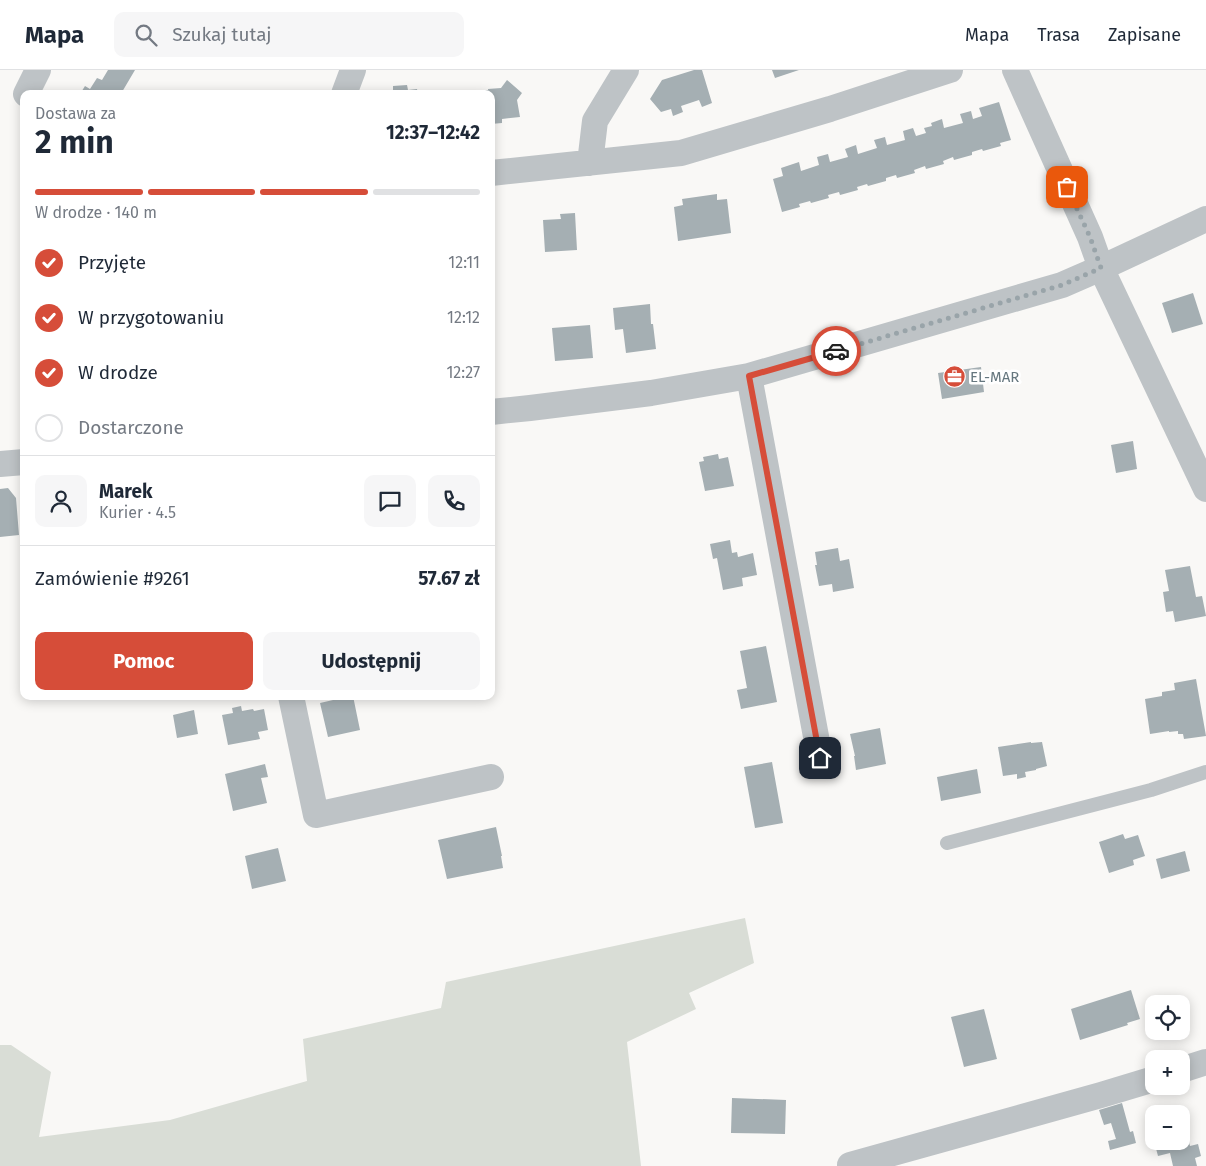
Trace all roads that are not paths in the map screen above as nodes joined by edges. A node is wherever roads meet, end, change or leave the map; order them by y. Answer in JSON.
{"nodes":[{"id":1,"x":38,"y":70,"type":"edge"},
{"id":2,"x":353,"y":70,"type":"edge"},
{"id":3,"x":626,"y":70,"type":"edge"},
{"id":4,"x":950,"y":70,"type":"edge"},
{"id":5,"x":1015,"y":70,"type":"edge"},
{"id":6,"x":28,"y":90,"type":"edge"},
{"id":7,"x":346,"y":90,"type":"edge"},
{"id":8,"x":590,"y":163,"type":"junction"},
{"id":9,"x":495,"y":172,"type":"edge"},
{"id":10,"x":1206,"y":219,"type":"edge"},
{"id":11,"x":1101,"y":268,"type":"junction"},
{"id":12,"x":749,"y":376,"type":"junction"},
{"id":13,"x":495,"y":412,"type":"edge"},
{"id":14,"x":20,"y":462,"type":"edge"},
{"id":15,"x":0,"y":464,"type":"edge"},
{"id":16,"x":1206,"y":489,"type":"edge"},
{"id":17,"x":292,"y":700,"type":"edge"},
{"id":18,"x":820,"y":758,"type":"dead end"},
{"id":19,"x":1206,"y":772,"type":"edge"},
{"id":20,"x":491,"y":777,"type":"dead end"},
{"id":21,"x":947,"y":843,"type":"dead end"},
{"id":22,"x":1206,"y":1062,"type":"edge"},
{"id":23,"x":1190,"y":1067,"type":"edge"},
{"id":24,"x":1145,"y":1082,"type":"edge"},
{"id":25,"x":850,"y":1166,"type":"edge"}],
"edges":[{"from":1,"to":6,"type":"street"},
{"from":2,"to":7,"type":"street"},
{"from":3,"to":8,"type":"street"},
{"from":4,"to":8,"type":"street"},
{"from":5,"to":11,"type":"street"},
{"from":8,"to":9,"type":"street"},
{"from":10,"to":11,"type":"street"},
{"from":11,"to":12,"type":"street"},
{"from":11,"to":16,"type":"street"},
{"from":12,"to":13,"type":"street"},
{"from":12,"to":18,"type":"street"},
{"from":14,"to":15,"type":"street"},
{"from":17,"to":20,"type":"street"},
{"from":19,"to":21,"type":"lane"},
{"from":22,"to":23,"type":"street"},
{"from":24,"to":25,"type":"street"}]}
